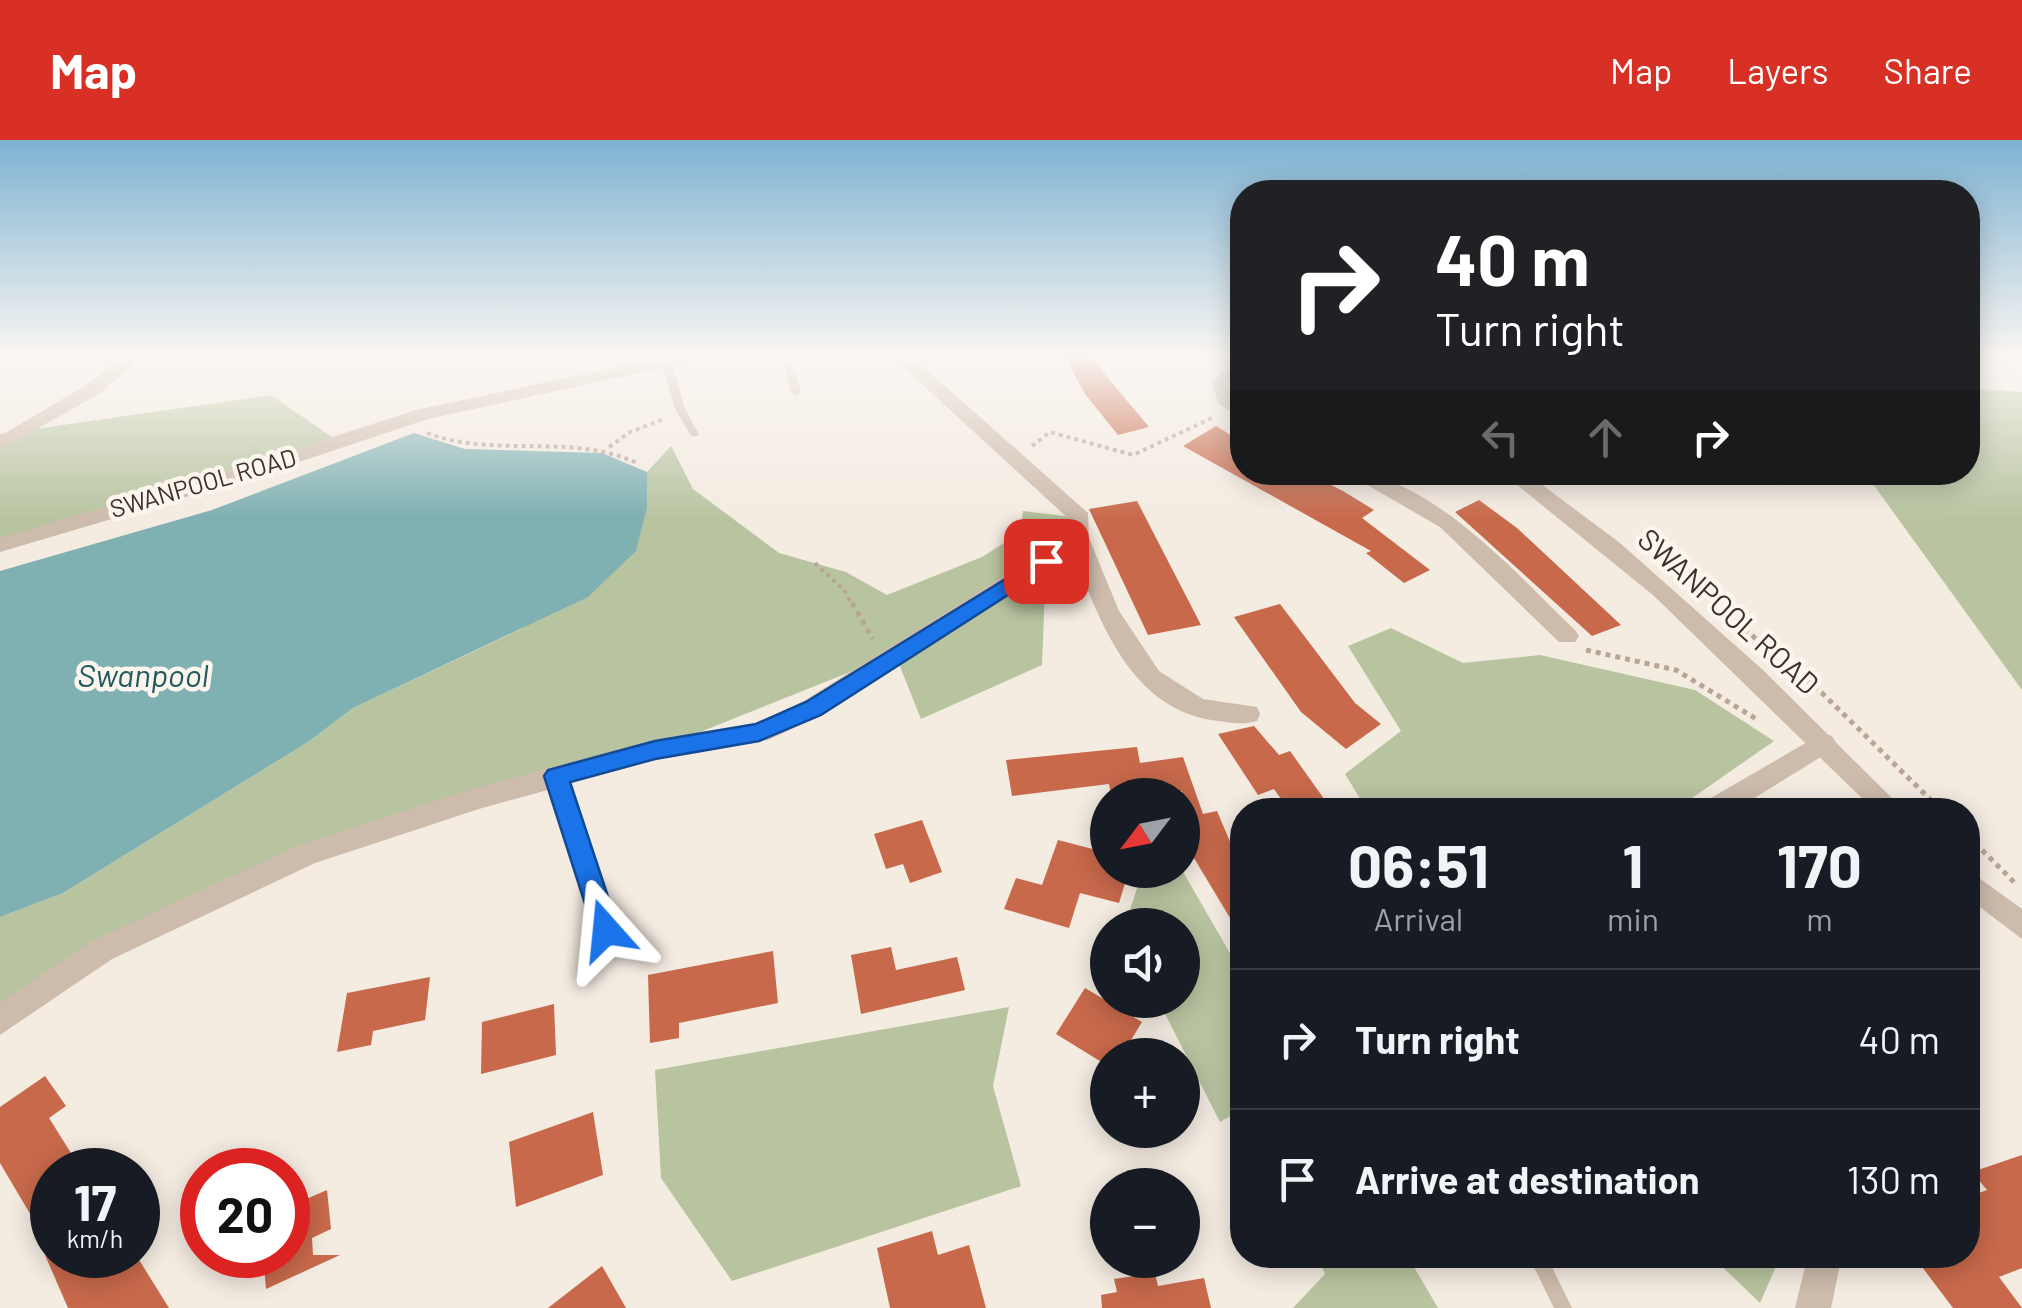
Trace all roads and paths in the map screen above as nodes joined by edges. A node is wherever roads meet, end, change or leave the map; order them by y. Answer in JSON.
{"nodes":[{"id":1,"x":59,"y":410,"type":"edge"},
{"id":2,"x":450,"y":410,"type":"edge"},
{"id":3,"x":680,"y":410,"type":"edge"},
{"id":4,"x":959,"y":410,"type":"edge"},
{"id":5,"x":1230,"y":414,"type":"edge"},
{"id":6,"x":669,"y":418,"type":"dead end"},
{"id":7,"x":408,"y":419,"type":"junction"},
{"id":8,"x":694,"y":434,"type":"dead end"},
{"id":9,"x":0,"y":444,"type":"edge"},
{"id":10,"x":609,"y":447,"type":"junction"},
{"id":11,"x":1014,"y":459,"type":"junction"},
{"id":12,"x":638,"y":462,"type":"dead end"},
{"id":13,"x":1379,"y":485,"type":"edge"},
{"id":14,"x":1530,"y":485,"type":"edge"},
{"id":15,"x":1078,"y":538,"type":"junction"},
{"id":16,"x":0,"y":545,"type":"edge"},
{"id":17,"x":814,"y":563,"type":"dead end"},
{"id":18,"x":1567,"y":636,"type":"dead end"},
{"id":19,"x":1591,"y":650,"type":"dead end"},
{"id":20,"x":885,"y":659,"type":"junction"},
{"id":21,"x":1722,"y":696,"type":"dead end"},
{"id":22,"x":1248,"y":714,"type":"dead end"},
{"id":23,"x":1822,"y":743,"type":"junction"},
{"id":24,"x":556,"y":776,"type":"junction"},
{"id":25,"x":1733,"y":798,"type":"edge"},
{"id":26,"x":1879,"y":798,"type":"edge"},
{"id":27,"x":1980,"y":848,"type":"edge"},
{"id":28,"x":2022,"y":888,"type":"edge"},
{"id":29,"x":1980,"y":892,"type":"edge"},
{"id":30,"x":2022,"y":926,"type":"edge"},
{"id":31,"x":606,"y":930,"type":"dead end"},
{"id":32,"x":0,"y":1021,"type":"edge"},
{"id":33,"x":1543,"y":1268,"type":"edge"},
{"id":34,"x":1822,"y":1268,"type":"edge"},
{"id":35,"x":1563,"y":1308,"type":"edge"},
{"id":36,"x":1813,"y":1308,"type":"edge"}],
"edges":[{"from":1,"to":9,"type":"street"},
{"from":2,"to":7,"type":"street","name":"SWANPOOL ROAD"},
{"from":3,"to":8,"type":"lane"},
{"from":4,"to":11,"type":"street"},
{"from":5,"to":11,"type":"path"},
{"from":6,"to":10,"type":"path"},
{"from":7,"to":10,"type":"path"},
{"from":7,"to":16,"type":"street","name":"SWANPOOL ROAD"},
{"from":10,"to":12,"type":"path"},
{"from":11,"to":15,"type":"street"},
{"from":13,"to":18,"type":"street"},
{"from":14,"to":23,"type":"street","name":"SWANPOOL ROAD"},
{"from":15,"to":20,"type":"street"},
{"from":15,"to":22,"type":"street"},
{"from":17,"to":20,"type":"path"},
{"from":19,"to":21,"type":"path"},
{"from":20,"to":24,"type":"street"},
{"from":23,"to":25,"type":"street"},
{"from":23,"to":26,"type":"street","name":"SWANPOOL ROAD"},
{"from":24,"to":31,"type":"lane"},
{"from":24,"to":32,"type":"street"},
{"from":27,"to":28,"type":"path"},
{"from":29,"to":30,"type":"street"},
{"from":33,"to":35,"type":"lane"},
{"from":34,"to":36,"type":"street"}]}
